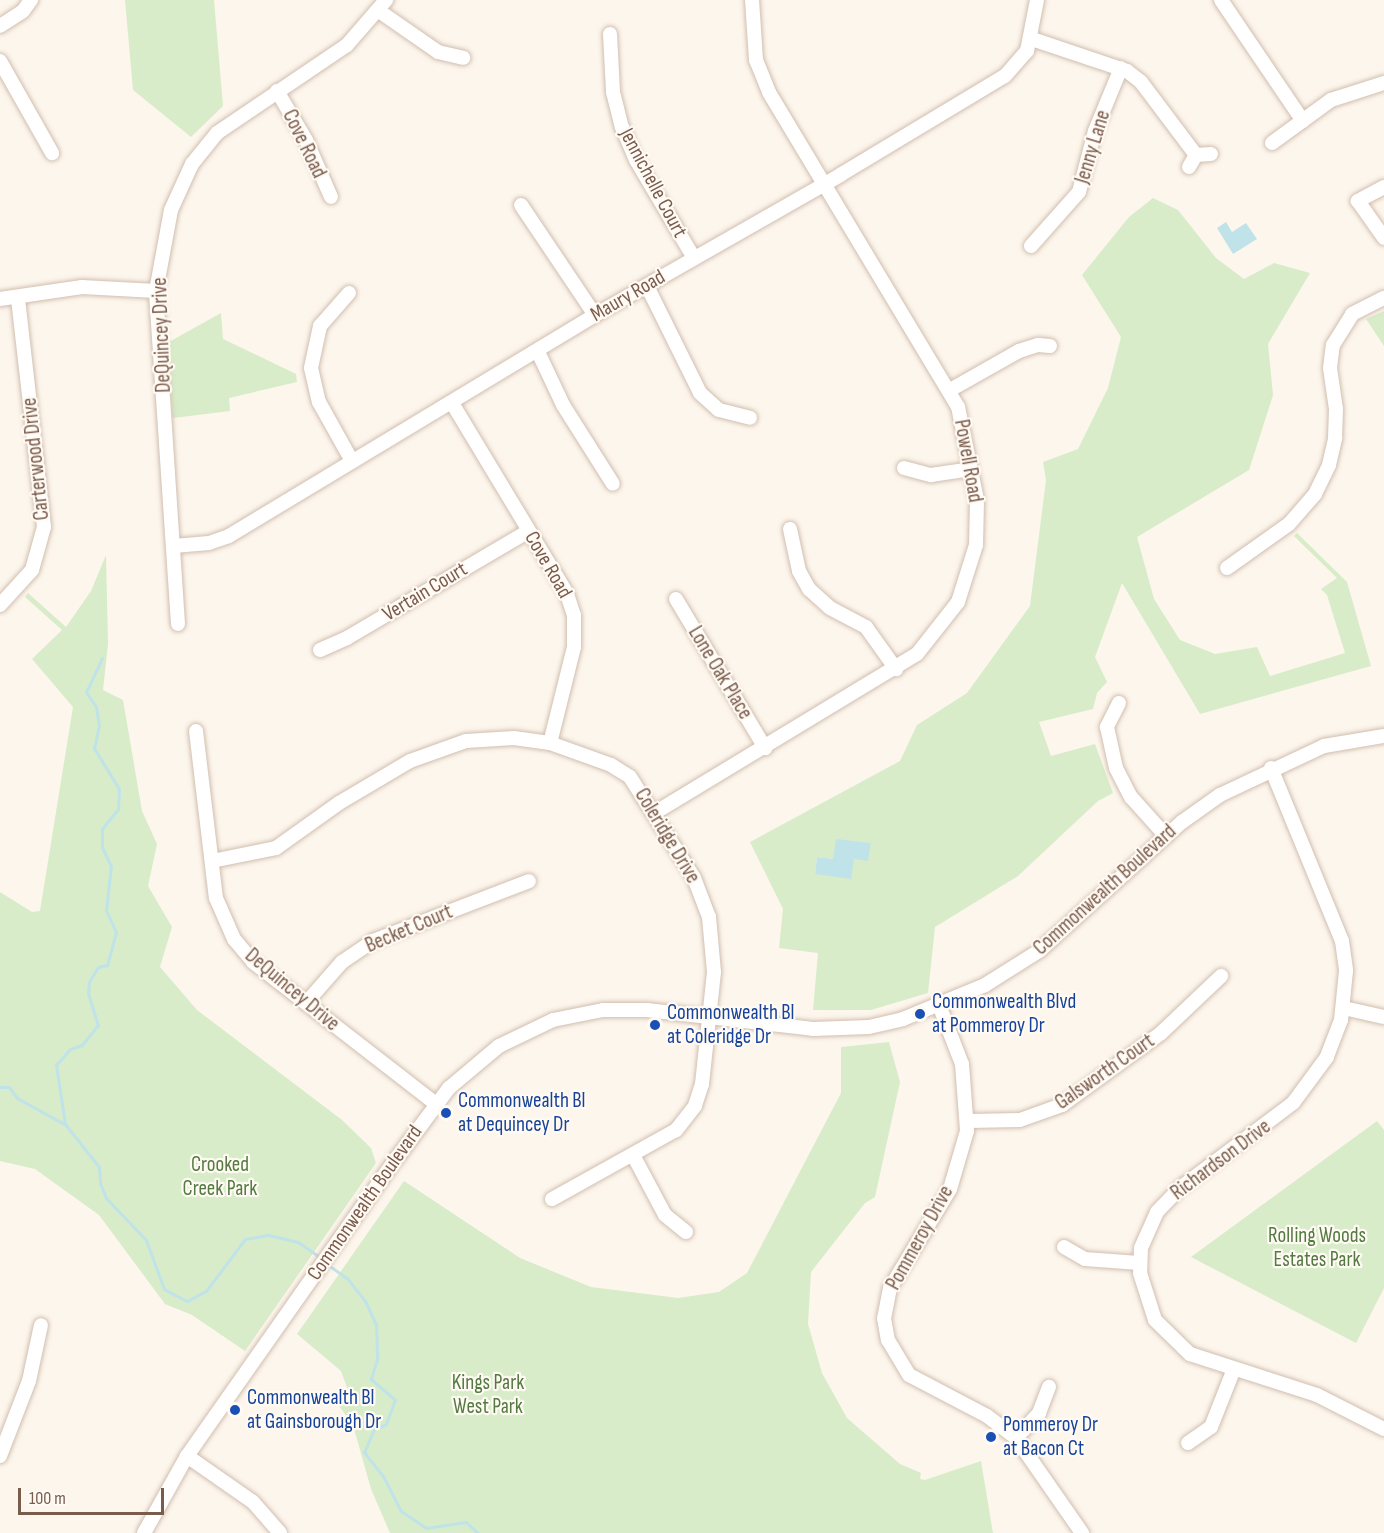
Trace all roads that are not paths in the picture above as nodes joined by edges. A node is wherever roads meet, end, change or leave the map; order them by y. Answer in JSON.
{"nodes":[{"id":1,"x":31,"y":0,"type":"edge"},
{"id":2,"x":752,"y":0,"type":"edge"},
{"id":3,"x":1037,"y":0,"type":"edge"},
{"id":4,"x":1221,"y":0,"type":"edge"},
{"id":5,"x":383,"y":6,"type":"edge"},
{"id":6,"x":0,"y":26,"type":"edge"},
{"id":7,"x":610,"y":34,"type":"dead end"},
{"id":8,"x":1032,"y":39,"type":"junction"},
{"id":9,"x":463,"y":58,"type":"dead end"},
{"id":10,"x":0,"y":61,"type":"edge"},
{"id":11,"x":1121,"y":68,"type":"junction"},
{"id":12,"x":1384,"y":83,"type":"edge"},
{"id":13,"x":277,"y":91,"type":"junction"},
{"id":14,"x":1303,"y":121,"type":"junction"},
{"id":15,"x":1272,"y":142,"type":"dead end"},
{"id":16,"x":52,"y":153,"type":"dead end"},
{"id":17,"x":1211,"y":154,"type":"dead end"},
{"id":18,"x":825,"y":183,"type":"junction"},
{"id":19,"x":1384,"y":187,"type":"edge"},
{"id":20,"x":331,"y":197,"type":"dead end"},
{"id":21,"x":521,"y":205,"type":"dead end"},
{"id":22,"x":1384,"y":238,"type":"edge"},
{"id":23,"x":1031,"y":246,"type":"dead end"},
{"id":24,"x":694,"y":258,"type":"junction"},
{"id":25,"x":647,"y":286,"type":"junction"},
{"id":26,"x":156,"y":291,"type":"junction"},
{"id":27,"x":349,"y":293,"type":"dead end"},
{"id":28,"x":1384,"y":298,"type":"edge"},
{"id":29,"x":0,"y":299,"type":"edge"},
{"id":30,"x":18,"y":299,"type":"junction"},
{"id":31,"x":595,"y":315,"type":"junction"},
{"id":32,"x":1050,"y":346,"type":"dead end"},
{"id":33,"x":538,"y":352,"type":"junction"},
{"id":34,"x":950,"y":390,"type":"junction"},
{"id":35,"x":452,"y":403,"type":"junction"},
{"id":36,"x":750,"y":418,"type":"dead end"},
{"id":37,"x":352,"y":461,"type":"junction"},
{"id":38,"x":904,"y":468,"type":"dead end"},
{"id":39,"x":971,"y":469,"type":"junction"},
{"id":40,"x":613,"y":484,"type":"dead end"},
{"id":41,"x":790,"y":529,"type":"dead end"},
{"id":42,"x":529,"y":531,"type":"junction"},
{"id":43,"x":174,"y":546,"type":"junction"},
{"id":44,"x":1227,"y":568,"type":"dead end"},
{"id":45,"x":676,"y":599,"type":"dead end"},
{"id":46,"x":0,"y":606,"type":"edge"},
{"id":47,"x":178,"y":624,"type":"dead end"},
{"id":48,"x":320,"y":650,"type":"dead end"},
{"id":49,"x":896,"y":669,"type":"junction"},
{"id":50,"x":1119,"y":703,"type":"dead end"},
{"id":51,"x":196,"y":731,"type":"dead end"},
{"id":52,"x":1384,"y":736,"type":"edge"},
{"id":53,"x":550,"y":743,"type":"junction"},
{"id":54,"x":765,"y":748,"type":"junction"},
{"id":55,"x":1271,"y":768,"type":"junction"},
{"id":56,"x":656,"y":812,"type":"junction"},
{"id":57,"x":1166,"y":836,"type":"junction"},
{"id":58,"x":212,"y":861,"type":"junction"},
{"id":59,"x":529,"y":881,"type":"dead end"},
{"id":60,"x":1221,"y":976,"type":"dead end"},
{"id":61,"x":306,"y":1003,"type":"junction"},
{"id":62,"x":939,"y":1005,"type":"junction"},
{"id":63,"x":1344,"y":1008,"type":"junction"},
{"id":64,"x":710,"y":1017,"type":"junction"},
{"id":65,"x":1384,"y":1017,"type":"edge"},
{"id":66,"x":436,"y":1104,"type":"junction"},
{"id":67,"x":968,"y":1121,"type":"junction"},
{"id":68,"x":633,"y":1155,"type":"junction"},
{"id":69,"x":552,"y":1199,"type":"dead end"},
{"id":70,"x":686,"y":1232,"type":"dead end"},
{"id":71,"x":1065,"y":1247,"type":"dead end"},
{"id":72,"x":1139,"y":1263,"type":"junction"},
{"id":73,"x":41,"y":1325,"type":"dead end"},
{"id":74,"x":1234,"y":1369,"type":"junction"},
{"id":75,"x":1049,"y":1387,"type":"dead end"},
{"id":76,"x":1384,"y":1429,"type":"edge"},
{"id":77,"x":1016,"y":1438,"type":"junction"},
{"id":78,"x":1188,"y":1443,"type":"dead end"},
{"id":79,"x":0,"y":1456,"type":"edge"},
{"id":80,"x":187,"y":1456,"type":"junction"},
{"id":81,"x":144,"y":1533,"type":"edge"},
{"id":82,"x":280,"y":1533,"type":"edge"},
{"id":83,"x":1082,"y":1533,"type":"edge"}],
"edges":[{"from":1,"to":6,"type":"street"},
{"from":2,"to":18,"type":"street","name":"Powell Road"},
{"from":3,"to":8,"type":"street","name":"Maury Road"},
{"from":4,"to":14,"type":"street"},
{"from":5,"to":9,"type":"street"},
{"from":5,"to":13,"type":"street","name":"DeQuincey Drive"},
{"from":7,"to":24,"type":"street","name":"Jennichelle Court"},
{"from":8,"to":11,"type":"street"},
{"from":8,"to":18,"type":"street","name":"Maury Road"},
{"from":10,"to":16,"type":"street"},
{"from":11,"to":17,"type":"street"},
{"from":11,"to":23,"type":"street","name":"Jenny Lane"},
{"from":12,"to":14,"type":"street"},
{"from":13,"to":20,"type":"street","name":"Cove Road"},
{"from":13,"to":26,"type":"street","name":"DeQuincey Drive"},
{"from":14,"to":15,"type":"street"},
{"from":18,"to":24,"type":"street","name":"Maury Road"},
{"from":18,"to":34,"type":"street","name":"Powell Road"},
{"from":19,"to":22,"type":"street"},
{"from":21,"to":31,"type":"street"},
{"from":24,"to":25,"type":"street","name":"Maury Road"},
{"from":25,"to":31,"type":"street","name":"Maury Road"},
{"from":25,"to":36,"type":"street"},
{"from":26,"to":30,"type":"street"},
{"from":26,"to":43,"type":"street","name":"DeQuincey Drive"},
{"from":27,"to":37,"type":"street"},
{"from":28,"to":44,"type":"street"},
{"from":29,"to":30,"type":"street"},
{"from":30,"to":46,"type":"street","name":"Carterwood Drive"},
{"from":31,"to":33,"type":"street","name":"Maury Road"},
{"from":32,"to":34,"type":"street"},
{"from":33,"to":35,"type":"street","name":"Maury Road"},
{"from":33,"to":40,"type":"street"},
{"from":34,"to":39,"type":"street","name":"Powell Road"},
{"from":35,"to":37,"type":"street","name":"Maury Road"},
{"from":35,"to":42,"type":"street","name":"Cove Road"},
{"from":37,"to":43,"type":"street","name":"Maury Road"},
{"from":38,"to":39,"type":"street"},
{"from":39,"to":49,"type":"street","name":"Powell Road"},
{"from":41,"to":49,"type":"street"},
{"from":42,"to":48,"type":"street","name":"Vertain Court"},
{"from":42,"to":53,"type":"street","name":"Cove Road"},
{"from":43,"to":47,"type":"street","name":"DeQuincey Drive"},
{"from":45,"to":54,"type":"street","name":"Lone Oak Place"},
{"from":49,"to":54,"type":"street","name":"Powell Road"},
{"from":50,"to":57,"type":"street"},
{"from":51,"to":58,"type":"street","name":"DeQuincey Drive"},
{"from":52,"to":55,"type":"street","name":"Commonwealth Boulevard"},
{"from":53,"to":56,"type":"street","name":"Coleridge Drive"},
{"from":53,"to":58,"type":"street","name":"Coleridge Drive"},
{"from":54,"to":56,"type":"street","name":"Powell Road"},
{"from":55,"to":57,"type":"street","name":"Commonwealth Boulevard"},
{"from":55,"to":63,"type":"street","name":"Richardson Drive"},
{"from":56,"to":64,"type":"street","name":"Coleridge Drive"},
{"from":57,"to":62,"type":"street","name":"Commonwealth Boulevard"},
{"from":58,"to":61,"type":"street","name":"DeQuincey Drive"},
{"from":59,"to":61,"type":"street","name":"Becket Court"},
{"from":60,"to":67,"type":"street","name":"Galsworth Court"},
{"from":61,"to":66,"type":"street","name":"DeQuincey Drive"},
{"from":62,"to":64,"type":"street","name":"Commonwealth Boulevard"},
{"from":62,"to":67,"type":"street","name":"Pommeroy Drive"},
{"from":63,"to":65,"type":"street"},
{"from":63,"to":72,"type":"street","name":"Richardson Drive"},
{"from":64,"to":66,"type":"street","name":"Commonwealth Boulevard"},
{"from":64,"to":68,"type":"street","name":"Coleridge Drive"},
{"from":66,"to":80,"type":"street","name":"Commonwealth Boulevard"},
{"from":67,"to":77,"type":"street","name":"Pommeroy Drive"},
{"from":68,"to":69,"type":"street","name":"Coleridge Drive"},
{"from":68,"to":70,"type":"street"},
{"from":71,"to":72,"type":"street"},
{"from":72,"to":74,"type":"street","name":"Richardson Drive"},
{"from":73,"to":79,"type":"street"},
{"from":74,"to":76,"type":"street","name":"Richardson Drive"},
{"from":74,"to":78,"type":"street"},
{"from":75,"to":77,"type":"street"},
{"from":77,"to":83,"type":"street","name":"Pommeroy Drive"},
{"from":80,"to":81,"type":"street","name":"Commonwealth Boulevard"},
{"from":80,"to":82,"type":"street"}]}
